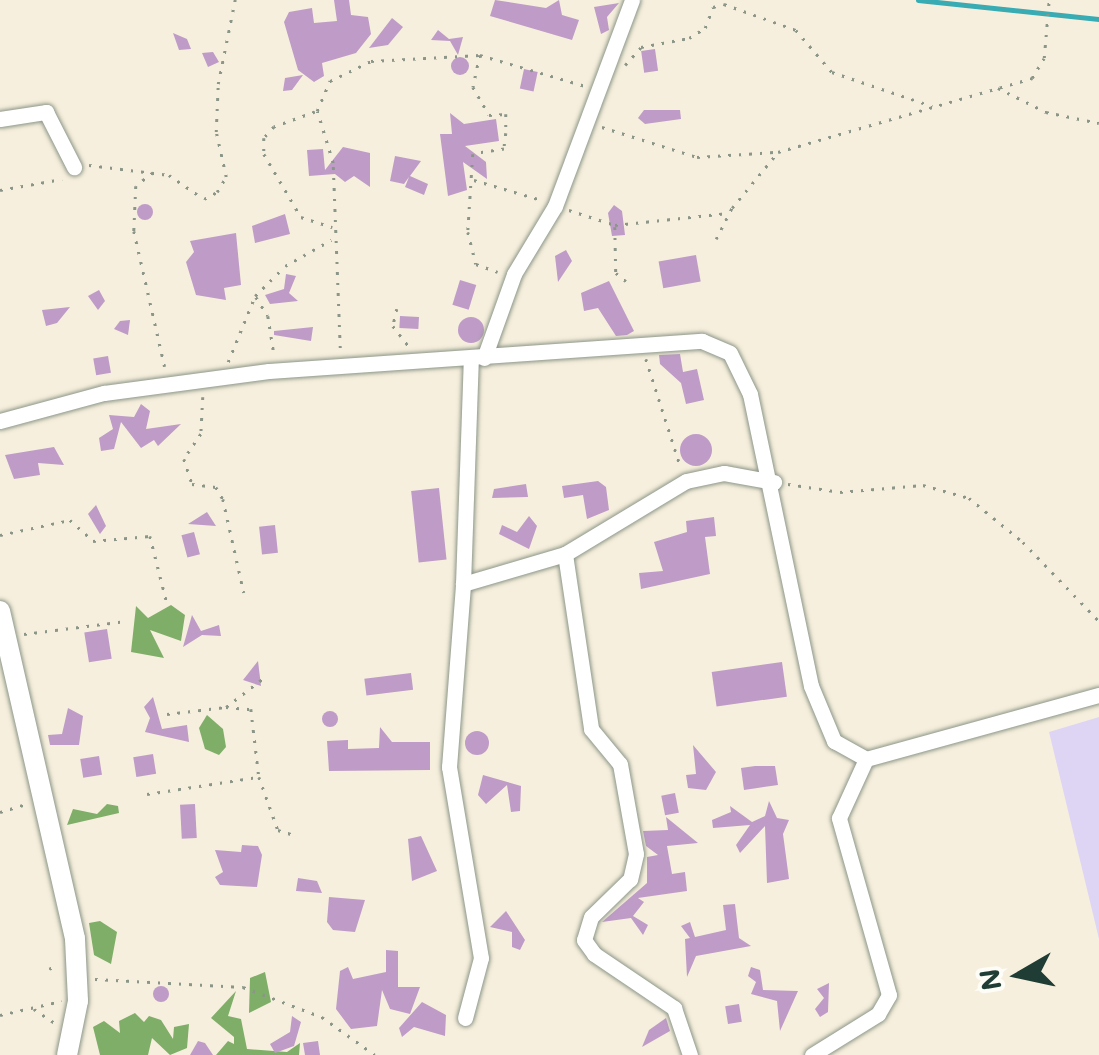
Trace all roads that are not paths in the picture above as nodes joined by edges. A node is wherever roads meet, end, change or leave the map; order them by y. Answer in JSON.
{"nodes":[{"id":1,"x":632,"y":0,"type":"edge"},
{"id":2,"x":0,"y":119,"type":"edge"},
{"id":3,"x":74,"y":167,"type":"road end"},
{"id":4,"x":478,"y":358,"type":"junction"},
{"id":5,"x":0,"y":422,"type":"edge"},
{"id":6,"x":774,"y":482,"type":"junction"},
{"id":7,"x":564,"y":554,"type":"junction"},
{"id":8,"x":463,"y":584,"type":"junction"},
{"id":9,"x":0,"y":611,"type":"edge"},
{"id":10,"x":1099,"y":695,"type":"edge"},
{"id":11,"x":866,"y":759,"type":"junction"},
{"id":12,"x":465,"y":1018,"type":"dead end"},
{"id":13,"x":68,"y":1055,"type":"edge"},
{"id":14,"x":690,"y":1055,"type":"edge"},
{"id":15,"x":812,"y":1055,"type":"edge"}],
"edges":[{"from":1,"to":4,"type":"street"},
{"from":2,"to":3,"type":"street"},
{"from":4,"to":5,"type":"street"},
{"from":4,"to":6,"type":"street"},
{"from":4,"to":8,"type":"street"},
{"from":6,"to":7,"type":"street"},
{"from":6,"to":11,"type":"street"},
{"from":7,"to":8,"type":"street"},
{"from":7,"to":14,"type":"street"},
{"from":8,"to":12,"type":"street"},
{"from":9,"to":13,"type":"street"},
{"from":10,"to":11,"type":"street"},
{"from":11,"to":15,"type":"street"}]}
